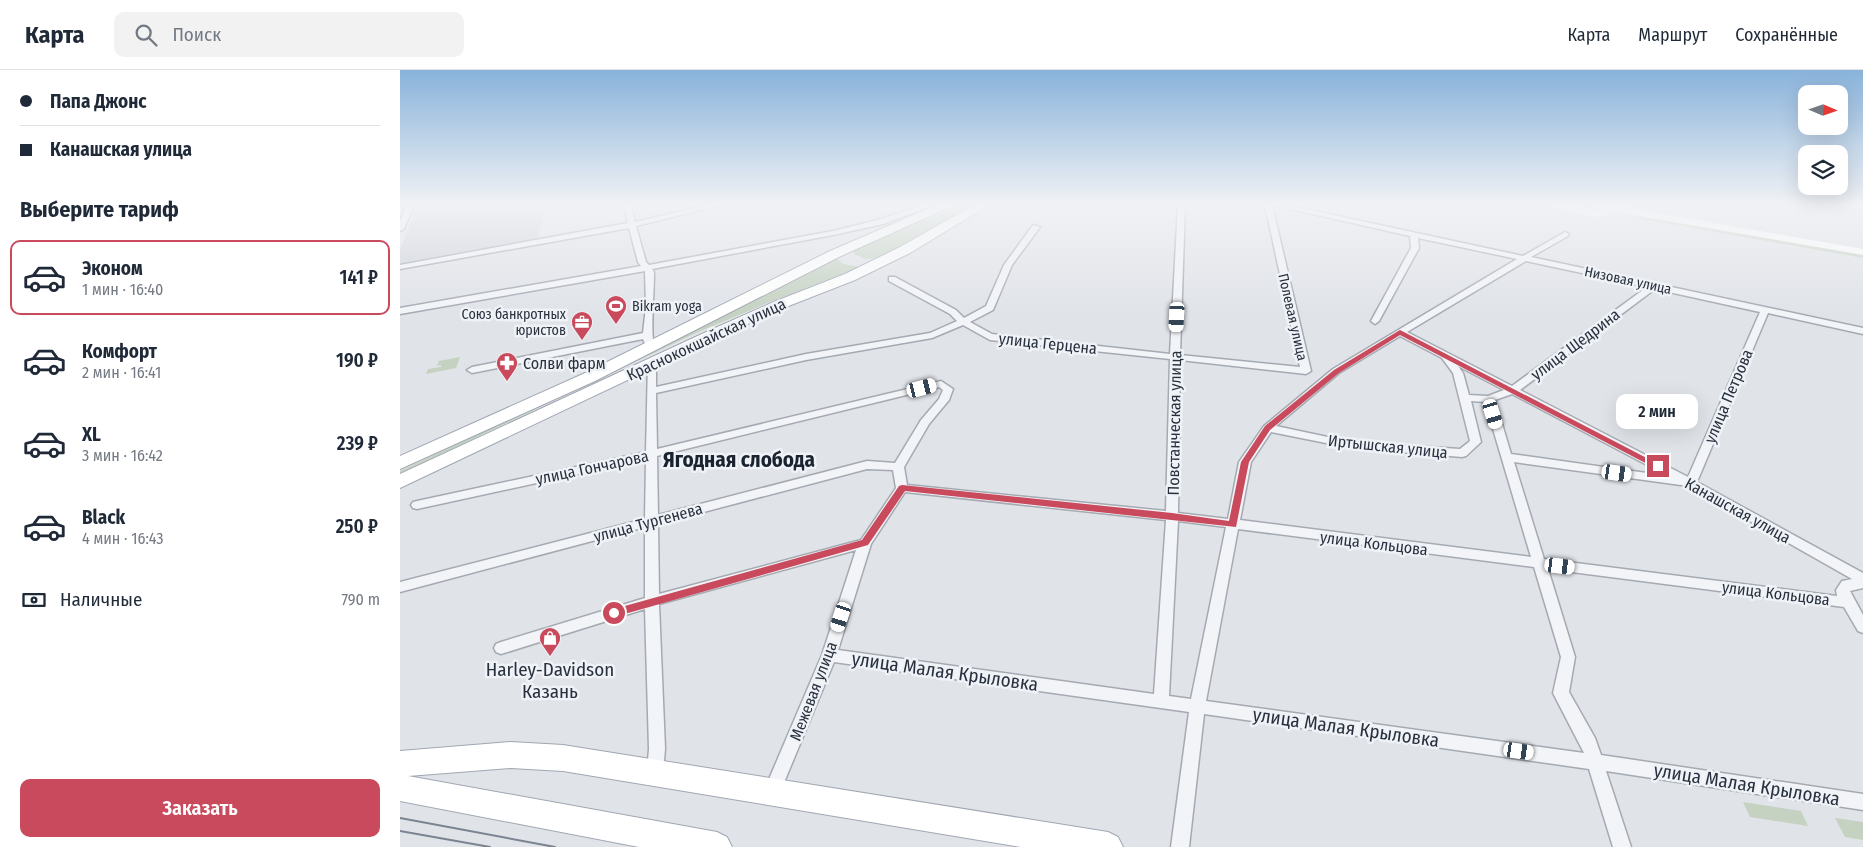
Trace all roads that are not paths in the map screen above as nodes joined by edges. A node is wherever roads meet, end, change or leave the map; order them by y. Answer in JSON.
{"nodes":[{"id":1,"x":544,"y":241,"type":"edge"},
{"id":2,"x":636,"y":241,"type":"edge"},
{"id":3,"x":787,"y":241,"type":"edge"},
{"id":4,"x":860,"y":241,"type":"edge"},
{"id":5,"x":920,"y":241,"type":"edge"},
{"id":6,"x":1026,"y":241,"type":"edge"},
{"id":7,"x":1180,"y":241,"type":"edge"},
{"id":8,"x":1276,"y":241,"type":"edge"},
{"id":9,"x":1414,"y":241,"type":"edge"},
{"id":10,"x":1440,"y":241,"type":"edge"},
{"id":11,"x":1551,"y":241,"type":"edge"},
{"id":12,"x":1757,"y":241,"type":"edge"},
{"id":13,"x":1804,"y":241,"type":"edge"},
{"id":14,"x":849,"y":246,"type":"junction"},
{"id":15,"x":905,"y":250,"type":"junction"},
{"id":16,"x":1863,"y":252,"type":"edge"},
{"id":17,"x":1522,"y":258,"type":"junction"},
{"id":18,"x":1863,"y":261,"type":"edge"},
{"id":19,"x":400,"y":268,"type":"edge"},
{"id":20,"x":647,"y":268,"type":"junction"},
{"id":21,"x":892,"y":279,"type":"dead end"},
{"id":22,"x":1654,"y":286,"type":"junction"},
{"id":23,"x":1765,"y":310,"type":"junction"},
{"id":24,"x":400,"y":311,"type":"edge"},
{"id":25,"x":1375,"y":320,"type":"dead end"},
{"id":26,"x":963,"y":322,"type":"junction"},
{"id":27,"x":1863,"y":331,"type":"edge"},
{"id":28,"x":1400,"y":332,"type":"junction"},
{"id":29,"x":649,"y":349,"type":"junction"},
{"id":30,"x":1444,"y":354,"type":"junction"},
{"id":31,"x":1175,"y":357,"type":"junction"},
{"id":32,"x":472,"y":370,"type":"dead end"},
{"id":33,"x":1306,"y":371,"type":"joint"},
{"id":34,"x":651,"y":391,"type":"junction"},
{"id":35,"x":1512,"y":391,"type":"junction"},
{"id":36,"x":1464,"y":398,"type":"junction"},
{"id":37,"x":1489,"y":400,"type":"junction"},
{"id":38,"x":1268,"y":428,"type":"junction"},
{"id":39,"x":651,"y":454,"type":"junction"},
{"id":40,"x":1507,"y":457,"type":"junction"},
{"id":41,"x":400,"y":463,"type":"edge"},
{"id":42,"x":898,"y":467,"type":"junction"},
{"id":43,"x":400,"y":482,"type":"edge"},
{"id":44,"x":1691,"y":483,"type":"junction"},
{"id":45,"x":902,"y":488,"type":"junction"},
{"id":46,"x":417,"y":504,"type":"dead end"},
{"id":47,"x":1172,"y":516,"type":"junction"},
{"id":48,"x":652,"y":521,"type":"junction"},
{"id":49,"x":1233,"y":525,"type":"junction"},
{"id":50,"x":865,"y":543,"type":"junction"},
{"id":51,"x":1540,"y":564,"type":"junction"},
{"id":52,"x":1863,"y":579,"type":"edge"},
{"id":53,"x":1863,"y":583,"type":"edge"},
{"id":54,"x":400,"y":587,"type":"edge"},
{"id":55,"x":652,"y":601,"type":"junction"},
{"id":56,"x":1846,"y":602,"type":"junction"},
{"id":57,"x":1863,"y":627,"type":"edge"},
{"id":58,"x":501,"y":648,"type":"dead end"},
{"id":59,"x":829,"y":655,"type":"junction"},
{"id":60,"x":1161,"y":700,"type":"junction"},
{"id":61,"x":1197,"y":706,"type":"junction"},
{"id":62,"x":1595,"y":762,"type":"junction"},
{"id":63,"x":400,"y":764,"type":"edge"},
{"id":64,"x":655,"y":772,"type":"junction"},
{"id":65,"x":400,"y":788,"type":"edge"},
{"id":66,"x":772,"y":791,"type":"junction"},
{"id":67,"x":1863,"y":802,"type":"edge"},
{"id":68,"x":717,"y":847,"type":"edge"},
{"id":69,"x":1108,"y":847,"type":"edge"},
{"id":70,"x":1180,"y":847,"type":"edge"},
{"id":71,"x":1622,"y":847,"type":"edge"}],
"edges":[{"from":1,"to":19,"type":"street"},
{"from":2,"to":20,"type":"street"},
{"from":3,"to":20,"type":"street"},
{"from":4,"to":14,"type":"main road","name":"Краснококшайская улица"},
{"from":5,"to":15,"type":"main road","name":"Краснококшайская улица"},
{"from":6,"to":26,"type":"street"},
{"from":7,"to":31,"type":"street","name":"Повстанческая улица"},
{"from":8,"to":33,"type":"street","name":"Полевая улица"},
{"from":9,"to":25,"type":"street"},
{"from":10,"to":17,"type":"street","name":"Низовая улица"},
{"from":11,"to":17,"type":"street"},
{"from":12,"to":18,"type":"street"},
{"from":13,"to":16,"type":"street"},
{"from":14,"to":15,"type":"main road"},
{"from":14,"to":29,"type":"main road","name":"Краснококшайская улица"},
{"from":15,"to":29,"type":"main road","name":"Краснококшайская улица"},
{"from":17,"to":22,"type":"street","name":"Низовая улица"},
{"from":17,"to":28,"type":"street"},
{"from":20,"to":24,"type":"street"},
{"from":20,"to":29,"type":"street"},
{"from":21,"to":26,"type":"street","name":"улица Герцена"},
{"from":22,"to":23,"type":"street","name":"Низовая улица"},
{"from":22,"to":35,"type":"street","name":"улица Щедрина"},
{"from":23,"to":27,"type":"street","name":"Низовая улица"},
{"from":23,"to":44,"type":"street","name":"улица Петрова"},
{"from":26,"to":31,"type":"street","name":"улица Герцена"},
{"from":26,"to":34,"type":"street"},
{"from":28,"to":30,"type":"street","name":"Канашская улица"},
{"from":28,"to":38,"type":"street"},
{"from":29,"to":32,"type":"street"},
{"from":29,"to":34,"type":"street"},
{"from":29,"to":41,"type":"main road","name":"Краснококшайская улица"},
{"from":29,"to":43,"type":"main road","name":"Краснококшайская улица"},
{"from":30,"to":35,"type":"street","name":"Канашская улица"},
{"from":30,"to":36,"type":"street"},
{"from":31,"to":33,"type":"street","name":"улица Герцена"},
{"from":31,"to":47,"type":"street","name":"Повстанческая улица"},
{"from":34,"to":39,"type":"street"},
{"from":35,"to":37,"type":"street","name":"улица Щедрина"},
{"from":35,"to":44,"type":"street","name":"Канашская улица"},
{"from":36,"to":37,"type":"street","name":"улица Щедрина"},
{"from":36,"to":38,"type":"street","name":"Иртышская улица"},
{"from":37,"to":40,"type":"street"},
{"from":38,"to":49,"type":"street"},
{"from":39,"to":42,"type":"street","name":"улица Гончарова"},
{"from":39,"to":46,"type":"street","name":"улица Гончарова"},
{"from":39,"to":48,"type":"street"},
{"from":40,"to":44,"type":"street"},
{"from":40,"to":51,"type":"street"},
{"from":42,"to":45,"type":"street"},
{"from":42,"to":48,"type":"street","name":"улица Тургенева"},
{"from":44,"to":52,"type":"street","name":"Канашская улица"},
{"from":45,"to":47,"type":"street","name":"улица Кольцова"},
{"from":45,"to":50,"type":"street","name":"Межевая улица"},
{"from":47,"to":49,"type":"street","name":"улица Кольцова"},
{"from":47,"to":60,"type":"street","name":"Повстанческая улица"},
{"from":48,"to":54,"type":"street","name":"улица Тургенева"},
{"from":48,"to":55,"type":"street"},
{"from":49,"to":51,"type":"street","name":"улица Кольцова"},
{"from":49,"to":61,"type":"street"},
{"from":50,"to":55,"type":"street"},
{"from":50,"to":59,"type":"street","name":"Межевая улица"},
{"from":51,"to":56,"type":"street","name":"улица Кольцова"},
{"from":51,"to":62,"type":"street"},
{"from":53,"to":56,"type":"street"},
{"from":55,"to":58,"type":"street"},
{"from":55,"to":64,"type":"street"},
{"from":56,"to":57,"type":"street"},
{"from":59,"to":60,"type":"street","name":"улица Малая Крыловка"},
{"from":59,"to":66,"type":"street","name":"Межевая улица"},
{"from":60,"to":61,"type":"street","name":"улица Малая Крыловка"},
{"from":61,"to":62,"type":"street","name":"улица Малая Крыловка"},
{"from":61,"to":70,"type":"street"},
{"from":62,"to":67,"type":"street","name":"улица Малая Крыловка"},
{"from":62,"to":71,"type":"street"},
{"from":63,"to":64,"type":"main road"},
{"from":64,"to":66,"type":"main road"},
{"from":65,"to":68,"type":"main road"},
{"from":66,"to":69,"type":"main road"}]}
